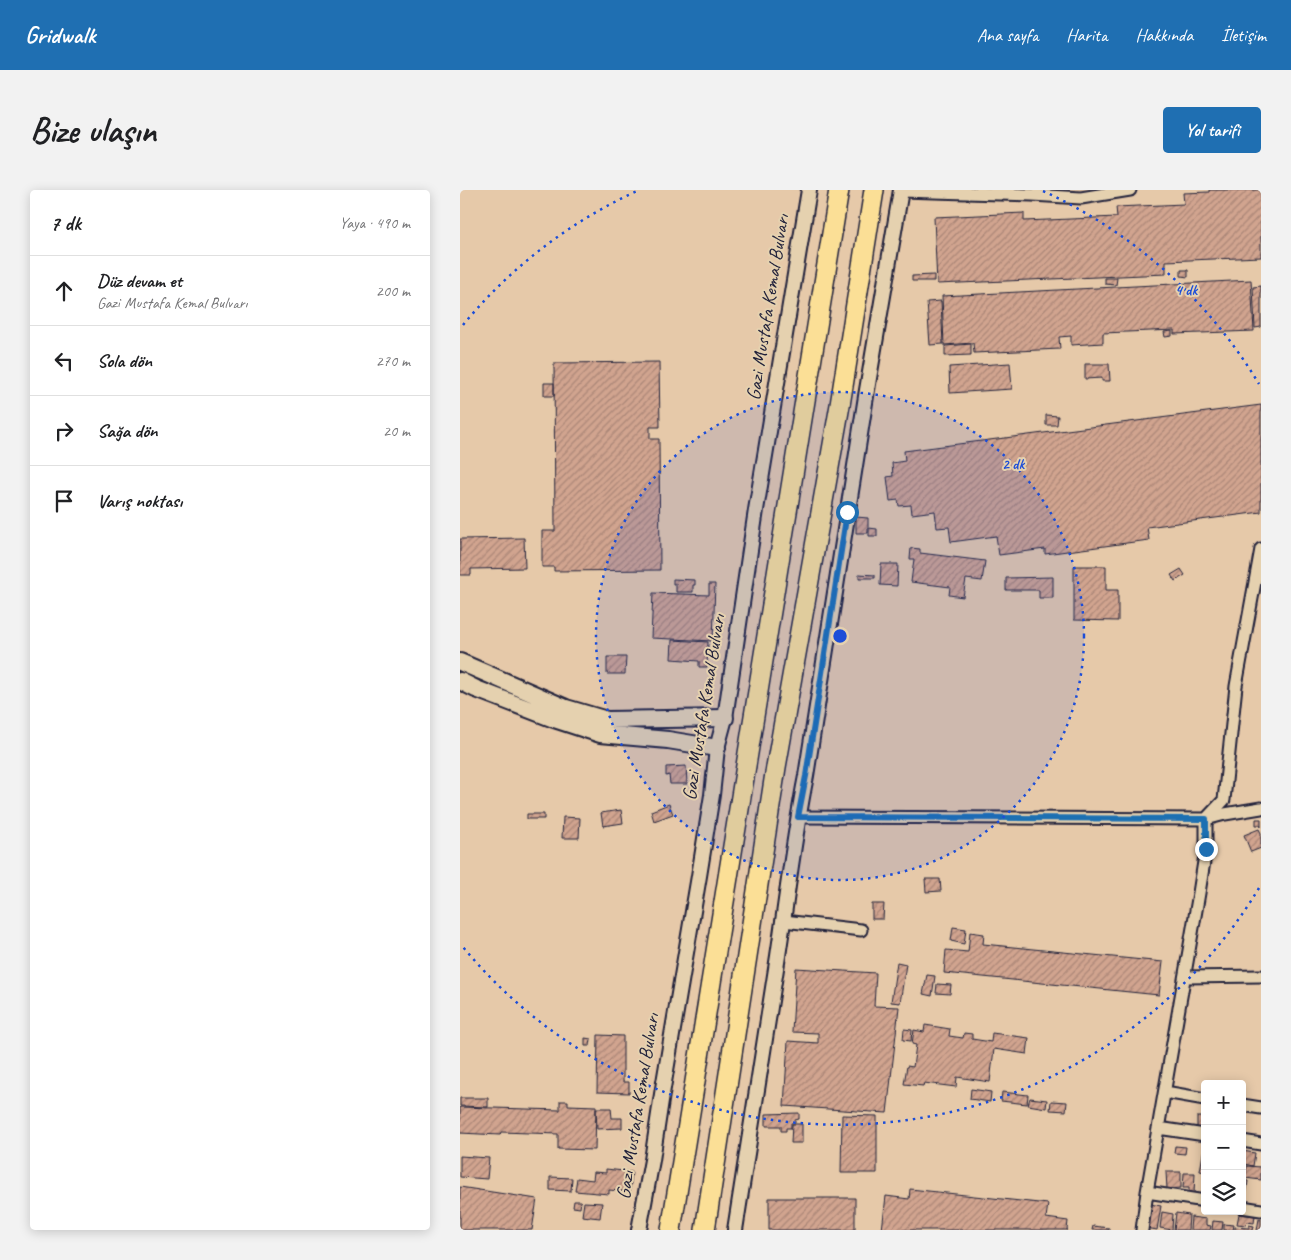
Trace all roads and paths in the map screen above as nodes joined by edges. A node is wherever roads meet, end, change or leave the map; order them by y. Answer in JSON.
{"nodes":[{"id":1,"x":809,"y":190,"type":"edge"},
{"id":2,"x":839,"y":190,"type":"edge"},
{"id":3,"x":874,"y":190,"type":"edge"},
{"id":4,"x":901,"y":190,"type":"edge"},
{"id":5,"x":1130,"y":190,"type":"edge"},
{"id":6,"x":1261,"y":549,"type":"edge"},
{"id":7,"x":460,"y":662,"type":"edge"},
{"id":8,"x":460,"y":681,"type":"edge"},
{"id":9,"x":725,"y":718,"type":"junction"},
{"id":10,"x":717,"y":748,"type":"junction"},
{"id":11,"x":1261,"y":808,"type":"edge"},
{"id":12,"x":798,"y":817,"type":"junction"},
{"id":13,"x":1206,"y":819,"type":"junction"},
{"id":14,"x":784,"y":921,"type":"junction"},
{"id":15,"x":861,"y":930,"type":"dead end"},
{"id":16,"x":1261,"y":976,"type":"edge"},
{"id":17,"x":1185,"y":977,"type":"junction"},
{"id":18,"x":1165,"y":1092,"type":"junction"},
{"id":19,"x":1201,"y":1098,"type":"edge"},
{"id":20,"x":1246,"y":1106,"type":"edge"},
{"id":21,"x":1261,"y":1108,"type":"edge"},
{"id":22,"x":1158,"y":1128,"type":"junction"},
{"id":23,"x":1201,"y":1135,"type":"edge"},
{"id":24,"x":1246,"y":1142,"type":"edge"},
{"id":25,"x":1261,"y":1144,"type":"edge"},
{"id":26,"x":1147,"y":1192,"type":"junction"},
{"id":27,"x":1201,"y":1200,"type":"edge"},
{"id":28,"x":1246,"y":1208,"type":"edge"},
{"id":29,"x":1261,"y":1210,"type":"edge"},
{"id":30,"x":639,"y":1230,"type":"edge"},
{"id":31,"x":671,"y":1230,"type":"edge"},
{"id":32,"x":705,"y":1230,"type":"edge"},
{"id":33,"x":735,"y":1230,"type":"edge"},
{"id":34,"x":1142,"y":1230,"type":"edge"}],
"edges":[{"from":1,"to":9,"type":"street","name":"Gazi Mustafa Kemal Bulvarı"},
{"from":2,"to":31,"type":"highway"},
{"from":3,"to":32,"type":"highway"},
{"from":4,"to":5,"type":"street"},
{"from":4,"to":12,"type":"street"},
{"from":6,"to":13,"type":"street"},
{"from":7,"to":9,"type":"main road"},
{"from":8,"to":10,"type":"main road"},
{"from":9,"to":10,"type":"street","name":"Gazi Mustafa Kemal Bulvarı"},
{"from":10,"to":30,"type":"street","name":"Gazi Mustafa Kemal Bulvarı"},
{"from":11,"to":13,"type":"street"},
{"from":12,"to":13,"type":"street"},
{"from":12,"to":14,"type":"street"},
{"from":13,"to":17,"type":"street"},
{"from":14,"to":15,"type":"street"},
{"from":14,"to":33,"type":"street"},
{"from":16,"to":17,"type":"street"},
{"from":17,"to":18,"type":"street"},
{"from":18,"to":19,"type":"street"},
{"from":18,"to":22,"type":"street"},
{"from":20,"to":21,"type":"street"},
{"from":22,"to":23,"type":"street"},
{"from":22,"to":26,"type":"street"},
{"from":24,"to":25,"type":"street"},
{"from":26,"to":27,"type":"street"},
{"from":26,"to":34,"type":"street"},
{"from":28,"to":29,"type":"street"}]}
